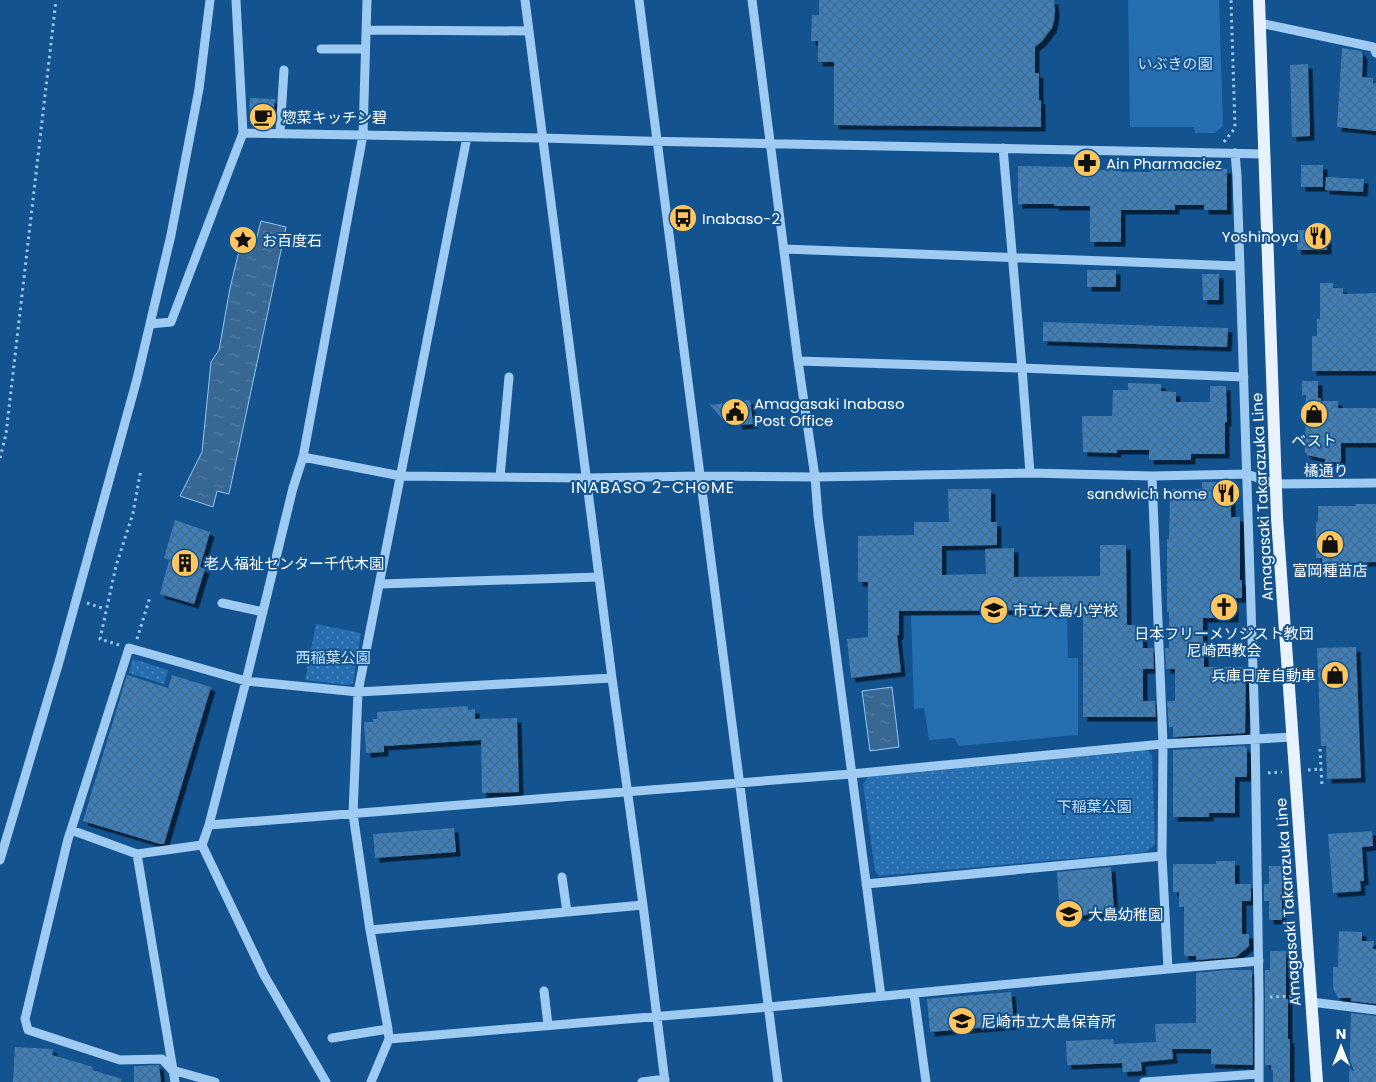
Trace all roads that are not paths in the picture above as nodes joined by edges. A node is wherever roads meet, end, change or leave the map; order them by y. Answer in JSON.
{"nodes":[{"id":1,"x":210,"y":0,"type":"edge"},
{"id":2,"x":236,"y":0,"type":"edge"},
{"id":3,"x":367,"y":0,"type":"edge"},
{"id":4,"x":526,"y":0,"type":"edge"},
{"id":5,"x":639,"y":0,"type":"edge"},
{"id":6,"x":752,"y":0,"type":"edge"},
{"id":7,"x":1259,"y":0,"type":"edge"},
{"id":8,"x":1260,"y":23,"type":"junction"},
{"id":9,"x":366,"y":30,"type":"junction"},
{"id":10,"x":529,"y":30,"type":"junction"},
{"id":11,"x":1375,"y":48,"type":"edge"},
{"id":12,"x":321,"y":49,"type":"dead end"},
{"id":13,"x":365,"y":49,"type":"junction"},
{"id":14,"x":284,"y":70,"type":"dead end"},
{"id":15,"x":244,"y":133,"type":"junction"},
{"id":16,"x":280,"y":133,"type":"junction"},
{"id":17,"x":363,"y":135,"type":"junction"},
{"id":18,"x":467,"y":137,"type":"junction"},
{"id":19,"x":543,"y":138,"type":"junction"},
{"id":20,"x":656,"y":141,"type":"junction"},
{"id":21,"x":770,"y":144,"type":"junction"},
{"id":22,"x":1003,"y":148,"type":"junction"},
{"id":23,"x":1235,"y":154,"type":"junction"},
{"id":24,"x":1265,"y":154,"type":"junction"},
{"id":25,"x":784,"y":249,"type":"junction"},
{"id":26,"x":1012,"y":257,"type":"junction"},
{"id":27,"x":1239,"y":266,"type":"junction"},
{"id":28,"x":150,"y":324,"type":"junction"},
{"id":29,"x":798,"y":361,"type":"junction"},
{"id":30,"x":1022,"y":368,"type":"junction"},
{"id":31,"x":509,"y":377,"type":"dead end"},
{"id":32,"x":1244,"y":377,"type":"junction"},
{"id":33,"x":303,"y":457,"type":"junction"},
{"id":34,"x":1030,"y":473,"type":"junction"},
{"id":35,"x":1247,"y":474,"type":"junction"},
{"id":36,"x":401,"y":476,"type":"junction"},
{"id":37,"x":700,"y":476,"type":"junction"},
{"id":38,"x":1152,"y":476,"type":"junction"},
{"id":39,"x":500,"y":477,"type":"junction"},
{"id":40,"x":815,"y":477,"type":"junction"},
{"id":41,"x":587,"y":478,"type":"junction"},
{"id":42,"x":1376,"y":483,"type":"edge"},
{"id":43,"x":1275,"y":484,"type":"junction"},
{"id":44,"x":599,"y":577,"type":"junction"},
{"id":45,"x":380,"y":584,"type":"junction"},
{"id":46,"x":222,"y":603,"type":"dead end"},
{"id":47,"x":262,"y":612,"type":"junction"},
{"id":48,"x":612,"y":678,"type":"junction"},
{"id":49,"x":246,"y":681,"type":"junction"},
{"id":50,"x":358,"y":692,"type":"junction"},
{"id":51,"x":1293,"y":737,"type":"junction"},
{"id":52,"x":1255,"y":738,"type":"junction"},
{"id":53,"x":1163,"y":744,"type":"junction"},
{"id":54,"x":851,"y":774,"type":"junction"},
{"id":55,"x":740,"y":783,"type":"junction"},
{"id":56,"x":627,"y":792,"type":"junction"},
{"id":57,"x":353,"y":814,"type":"junction"},
{"id":58,"x":209,"y":825,"type":"junction"},
{"id":59,"x":71,"y":830,"type":"junction"},
{"id":60,"x":202,"y":845,"type":"junction"},
{"id":61,"x":137,"y":854,"type":"junction"},
{"id":62,"x":1162,"y":856,"type":"junction"},
{"id":63,"x":0,"y":860,"type":"edge"},
{"id":64,"x":562,"y":877,"type":"dead end"},
{"id":65,"x":866,"y":884,"type":"junction"},
{"id":66,"x":644,"y":904,"type":"junction"},
{"id":67,"x":566,"y":912,"type":"junction"},
{"id":68,"x":370,"y":930,"type":"junction"},
{"id":69,"x":1258,"y":962,"type":"junction"},
{"id":70,"x":1168,"y":969,"type":"junction"},
{"id":71,"x":544,"y":991,"type":"dead end"},
{"id":72,"x":914,"y":994,"type":"junction"},
{"id":73,"x":881,"y":996,"type":"junction"},
{"id":74,"x":1311,"y":1002,"type":"junction"},
{"id":75,"x":769,"y":1007,"type":"junction"},
{"id":76,"x":1376,"y":1010,"type":"edge"},
{"id":77,"x":657,"y":1016,"type":"junction"},
{"id":78,"x":548,"y":1025,"type":"junction"},
{"id":79,"x":388,"y":1034,"type":"junction"},
{"id":80,"x":332,"y":1038,"type":"dead end"},
{"id":81,"x":172,"y":1070,"type":"junction"},
{"id":82,"x":1259,"y":1078,"type":"edge"},
{"id":83,"x":665,"y":1081,"type":"edge"},
{"id":84,"x":175,"y":1082,"type":"edge"},
{"id":85,"x":214,"y":1082,"type":"edge"},
{"id":86,"x":326,"y":1082,"type":"edge"},
{"id":87,"x":371,"y":1082,"type":"edge"},
{"id":88,"x":642,"y":1082,"type":"edge"},
{"id":89,"x":778,"y":1082,"type":"edge"},
{"id":90,"x":926,"y":1082,"type":"edge"},
{"id":91,"x":1144,"y":1082,"type":"edge"},
{"id":92,"x":1317,"y":1082,"type":"edge"}],
"edges":[{"from":1,"to":28,"type":"street"},
{"from":2,"to":15,"type":"street"},
{"from":3,"to":9,"type":"street"},
{"from":4,"to":10,"type":"street"},
{"from":5,"to":20,"type":"street"},
{"from":6,"to":21,"type":"street"},
{"from":7,"to":8,"type":"main road","name":"Amagasaki Takarazuka Line"},
{"from":8,"to":11,"type":"street"},
{"from":8,"to":24,"type":"main road","name":"Amagasaki Takarazuka Line"},
{"from":9,"to":10,"type":"street"},
{"from":9,"to":13,"type":"street"},
{"from":10,"to":19,"type":"street"},
{"from":12,"to":13,"type":"street"},
{"from":13,"to":17,"type":"street"},
{"from":14,"to":16,"type":"street"},
{"from":15,"to":16,"type":"street"},
{"from":15,"to":28,"type":"street"},
{"from":16,"to":17,"type":"street"},
{"from":17,"to":18,"type":"street"},
{"from":17,"to":33,"type":"street"},
{"from":18,"to":19,"type":"street"},
{"from":18,"to":36,"type":"street"},
{"from":19,"to":20,"type":"street"},
{"from":19,"to":41,"type":"street"},
{"from":20,"to":21,"type":"street"},
{"from":20,"to":37,"type":"street"},
{"from":21,"to":22,"type":"street"},
{"from":21,"to":25,"type":"street"},
{"from":22,"to":23,"type":"street"},
{"from":22,"to":26,"type":"street"},
{"from":23,"to":24,"type":"street"},
{"from":23,"to":27,"type":"street"},
{"from":24,"to":43,"type":"main road","name":"Amagasaki Takarazuka Line"},
{"from":25,"to":26,"type":"street"},
{"from":25,"to":29,"type":"street"},
{"from":26,"to":27,"type":"street"},
{"from":26,"to":30,"type":"street"},
{"from":27,"to":32,"type":"street"},
{"from":28,"to":63,"type":"street"},
{"from":29,"to":30,"type":"street"},
{"from":29,"to":40,"type":"street"},
{"from":30,"to":32,"type":"street"},
{"from":30,"to":34,"type":"street"},
{"from":31,"to":39,"type":"street"},
{"from":32,"to":35,"type":"street"},
{"from":33,"to":36,"type":"street"},
{"from":33,"to":47,"type":"street"},
{"from":34,"to":38,"type":"street"},
{"from":34,"to":40,"type":"street"},
{"from":35,"to":38,"type":"street"},
{"from":35,"to":43,"type":"street"},
{"from":35,"to":52,"type":"street"},
{"from":36,"to":39,"type":"street"},
{"from":36,"to":45,"type":"street"},
{"from":37,"to":40,"type":"street"},
{"from":37,"to":41,"type":"street"},
{"from":37,"to":55,"type":"street"},
{"from":38,"to":53,"type":"street"},
{"from":39,"to":41,"type":"street"},
{"from":40,"to":54,"type":"street"},
{"from":41,"to":44,"type":"street"},
{"from":42,"to":43,"type":"street","name":"橘通り"},
{"from":43,"to":51,"type":"main road","name":"Amagasaki Takarazuka Line"},
{"from":44,"to":45,"type":"street"},
{"from":44,"to":48,"type":"street"},
{"from":45,"to":50,"type":"street"},
{"from":46,"to":47,"type":"street"},
{"from":47,"to":49,"type":"street"},
{"from":48,"to":50,"type":"street"},
{"from":48,"to":56,"type":"street"},
{"from":49,"to":50,"type":"street"},
{"from":49,"to":58,"type":"street"},
{"from":49,"to":59,"type":"street"},
{"from":50,"to":57,"type":"street"},
{"from":51,"to":52,"type":"street"},
{"from":51,"to":74,"type":"main road","name":"Amagasaki Takarazuka Line"},
{"from":52,"to":53,"type":"street"},
{"from":52,"to":69,"type":"street"},
{"from":53,"to":54,"type":"street"},
{"from":53,"to":62,"type":"street"},
{"from":54,"to":55,"type":"street"},
{"from":54,"to":65,"type":"street"},
{"from":55,"to":56,"type":"street"},
{"from":55,"to":75,"type":"street"},
{"from":56,"to":57,"type":"street"},
{"from":56,"to":66,"type":"street"},
{"from":57,"to":58,"type":"street"},
{"from":57,"to":68,"type":"street"},
{"from":58,"to":60,"type":"street"},
{"from":59,"to":61,"type":"street"},
{"from":59,"to":81,"type":"street"},
{"from":60,"to":61,"type":"street"},
{"from":60,"to":86,"type":"street"},
{"from":61,"to":81,"type":"street"},
{"from":62,"to":65,"type":"street"},
{"from":62,"to":70,"type":"street"},
{"from":64,"to":67,"type":"street"},
{"from":65,"to":73,"type":"street"},
{"from":66,"to":67,"type":"street"},
{"from":66,"to":77,"type":"street"},
{"from":67,"to":68,"type":"street"},
{"from":68,"to":79,"type":"street"},
{"from":69,"to":70,"type":"street"},
{"from":69,"to":82,"type":"street"},
{"from":70,"to":72,"type":"street"},
{"from":71,"to":78,"type":"street"},
{"from":72,"to":73,"type":"street"},
{"from":72,"to":90,"type":"street"},
{"from":73,"to":75,"type":"street"},
{"from":74,"to":76,"type":"street"},
{"from":74,"to":92,"type":"main road","name":"Amagasaki Takarazuka Line"},
{"from":75,"to":77,"type":"street"},
{"from":75,"to":89,"type":"street"},
{"from":77,"to":78,"type":"street"},
{"from":77,"to":83,"type":"street"},
{"from":78,"to":79,"type":"street"},
{"from":79,"to":80,"type":"street"},
{"from":79,"to":87,"type":"street"},
{"from":81,"to":84,"type":"street"},
{"from":81,"to":85,"type":"street"},
{"from":82,"to":91,"type":"street"},
{"from":83,"to":88,"type":"street"}]}
